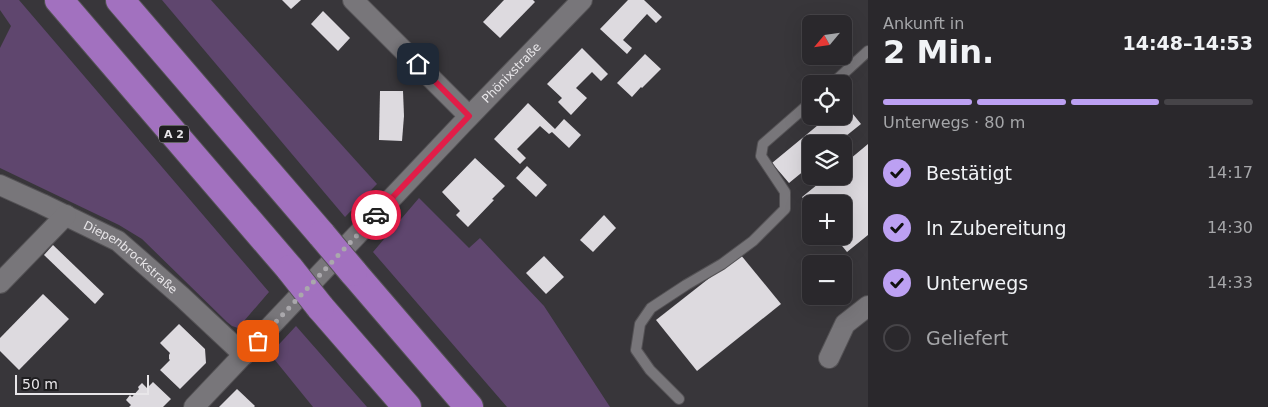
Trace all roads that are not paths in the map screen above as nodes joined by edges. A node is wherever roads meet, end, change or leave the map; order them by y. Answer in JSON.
{"nodes":[{"id":1,"x":59,"y":0,"type":"edge"},
{"id":2,"x":120,"y":0,"type":"edge"},
{"id":3,"x":353,"y":0,"type":"edge"},
{"id":4,"x":582,"y":0,"type":"edge"},
{"id":5,"x":868,"y":51,"type":"edge"},
{"id":6,"x":842,"y":75,"type":"edge"},
{"id":7,"x":802,"y":110,"type":"edge"},
{"id":8,"x":469,"y":116,"type":"junction"},
{"id":9,"x":0,"y":185,"type":"edge"},
{"id":10,"x":66,"y":215,"type":"junction"},
{"id":11,"x":0,"y":283,"type":"edge"},
{"id":12,"x":868,"y":306,"type":"edge"},
{"id":13,"x":244,"y":355,"type":"junction"},
{"id":14,"x":829,"y":358,"type":"dead end"},
{"id":15,"x":679,"y":399,"type":"dead end"},
{"id":16,"x":194,"y":407,"type":"edge"},
{"id":17,"x":407,"y":407,"type":"edge"},
{"id":18,"x":470,"y":407,"type":"edge"}],
"edges":[{"from":1,"to":17,"type":"highway","number":"A 2","bridge":true},
{"from":2,"to":18,"type":"highway","bridge":true},
{"from":3,"to":8,"type":"street"},
{"from":4,"to":8,"type":"street","name":"Phönixstraße"},
{"from":5,"to":6,"type":"lane"},
{"from":7,"to":15,"type":"lane"},
{"from":8,"to":13,"type":"street","name":"Phönixstraße"},
{"from":9,"to":10,"type":"street","name":"Diepenbrockstraße"},
{"from":10,"to":11,"type":"street"},
{"from":10,"to":13,"type":"street","name":"Diepenbrockstraße"},
{"from":12,"to":14,"type":"street"},
{"from":13,"to":16,"type":"street","name":"Phönixstraße"}]}
